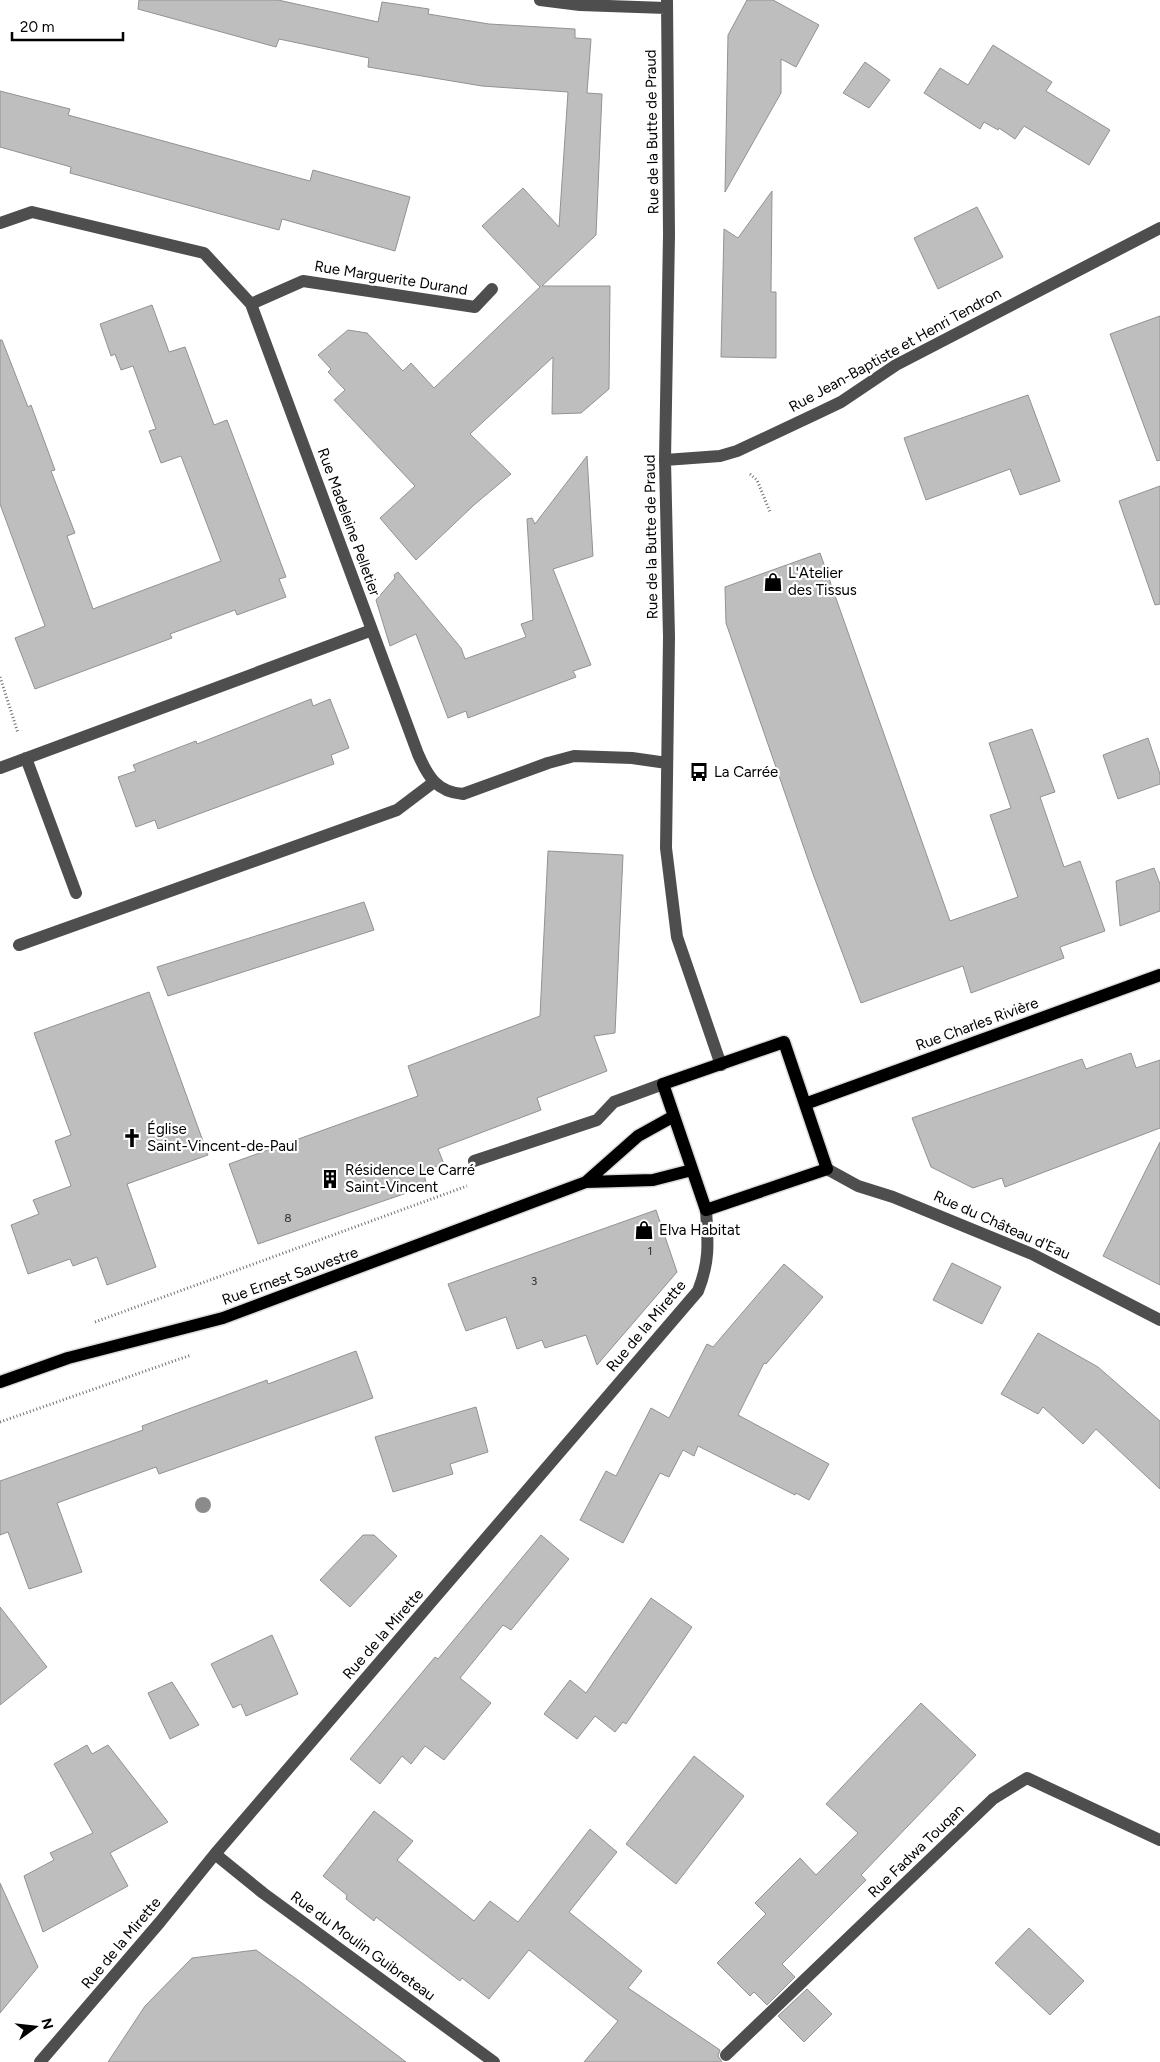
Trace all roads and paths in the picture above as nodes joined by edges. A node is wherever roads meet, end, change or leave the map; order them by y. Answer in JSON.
{"nodes":[{"id":1,"x":540,"y":0,"type":"edge"},
{"id":2,"x":666,"y":4,"type":"edge"},
{"id":3,"x":0,"y":223,"type":"edge"},
{"id":4,"x":1160,"y":228,"type":"edge"},
{"id":5,"x":492,"y":289,"type":"dead end"},
{"id":6,"x":252,"y":304,"type":"junction"},
{"id":7,"x":665,"y":460,"type":"junction"},
{"id":8,"x":748,"y":472,"type":"dead end"},
{"id":9,"x":770,"y":512,"type":"dead end"},
{"id":10,"x":372,"y":630,"type":"junction"},
{"id":11,"x":0,"y":677,"type":"edge"},
{"id":12,"x":26,"y":758,"type":"junction"},
{"id":13,"x":667,"y":763,"type":"junction"},
{"id":14,"x":0,"y":768,"type":"edge"},
{"id":15,"x":434,"y":782,"type":"junction"},
{"id":16,"x":76,"y":893,"type":"dead end"},
{"id":17,"x":19,"y":945,"type":"dead end"},
{"id":18,"x":1160,"y":975,"type":"edge"},
{"id":19,"x":721,"y":1064,"type":"junction"},
{"id":20,"x":663,"y":1084,"type":"junction"},
{"id":21,"x":805,"y":1104,"type":"junction"},
{"id":22,"x":674,"y":1116,"type":"junction"},
{"id":23,"x":474,"y":1161,"type":"joint"},
{"id":24,"x":827,"y":1169,"type":"junction"},
{"id":25,"x":692,"y":1170,"type":"junction"},
{"id":26,"x":586,"y":1182,"type":"junction"},
{"id":27,"x":706,"y":1210,"type":"junction"},
{"id":28,"x":1160,"y":1320,"type":"edge"},
{"id":29,"x":94,"y":1322,"type":"dead end"},
{"id":30,"x":0,"y":1382,"type":"edge"},
{"id":31,"x":1160,"y":1840,"type":"edge"},
{"id":32,"x":215,"y":1854,"type":"junction"},
{"id":33,"x":726,"y":2055,"type":"dead end"},
{"id":34,"x":40,"y":2062,"type":"edge"},
{"id":35,"x":494,"y":2062,"type":"edge"}],
"edges":[{"from":1,"to":2,"type":"street"},
{"from":2,"to":7,"type":"street","name":"Rue de la Butte de Praud"},
{"from":3,"to":6,"type":"street","name":"Rue Madeleine Pelletier"},
{"from":4,"to":7,"type":"street","name":"Rue Jean-Baptiste et Henri Tendron"},
{"from":5,"to":6,"type":"street","name":"Rue Marguerite Durand"},
{"from":6,"to":10,"type":"street","name":"Rue Madeleine Pelletier"},
{"from":7,"to":13,"type":"street","name":"Rue de la Butte de Praud"},
{"from":8,"to":9,"type":"path"},
{"from":10,"to":12,"type":"street"},
{"from":10,"to":15,"type":"street","name":"Rue Madeleine Pelletier"},
{"from":11,"to":12,"type":"path"},
{"from":12,"to":14,"type":"street"},
{"from":12,"to":16,"type":"street"},
{"from":13,"to":15,"type":"street"},
{"from":13,"to":19,"type":"street","name":"Rue de la Butte de Praud"},
{"from":15,"to":17,"type":"street"},
{"from":18,"to":21,"type":"main road","name":"Rue Charles Rivière"},
{"from":19,"to":20,"type":"main road"},
{"from":19,"to":21,"type":"main road"},
{"from":20,"to":22,"type":"main road"},
{"from":20,"to":23,"type":"street"},
{"from":21,"to":24,"type":"main road"},
{"from":22,"to":25,"type":"main road"},
{"from":22,"to":26,"type":"main road","name":"Rue Ernest Sauvestre"},
{"from":23,"to":29,"type":"path"},
{"from":24,"to":27,"type":"main road"},
{"from":24,"to":28,"type":"street","name":"Rue du Château d'Eau"},
{"from":25,"to":26,"type":"main road","name":"Rue Ernest Sauvestre"},
{"from":25,"to":27,"type":"main road"},
{"from":26,"to":30,"type":"main road","name":"Rue Ernest Sauvestre"},
{"from":27,"to":32,"type":"street","name":"Rue de la Mirette"},
{"from":31,"to":33,"type":"street","name":"Rue Fadwa Touqan"},
{"from":32,"to":34,"type":"street","name":"Rue de la Mirette"},
{"from":32,"to":35,"type":"street","name":"Rue du Moulin Guibreteau"}]}
